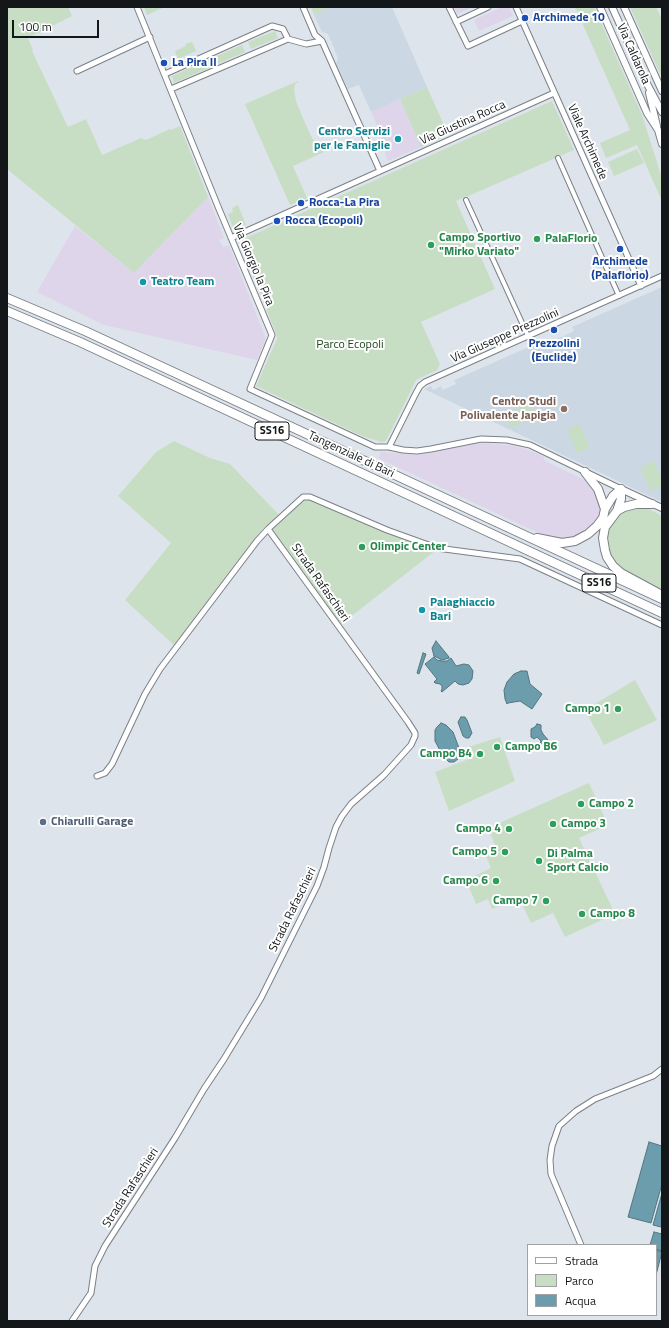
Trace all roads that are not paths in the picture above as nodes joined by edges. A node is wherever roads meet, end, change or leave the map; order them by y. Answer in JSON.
{"nodes":[{"id":1,"x":137,"y":7,"type":"edge"},
{"id":2,"x":303,"y":7,"type":"edge"},
{"id":3,"x":449,"y":7,"type":"edge"},
{"id":4,"x":488,"y":7,"type":"edge"},
{"id":5,"x":516,"y":7,"type":"edge"},
{"id":6,"x":600,"y":7,"type":"edge"},
{"id":7,"x":612,"y":7,"type":"edge"},
{"id":8,"x":624,"y":7,"type":"edge"},
{"id":9,"x":522,"y":21,"type":"junction"},
{"id":10,"x":456,"y":22,"type":"junction"},
{"id":11,"x":150,"y":37,"type":"junction"},
{"id":12,"x":288,"y":39,"type":"junction"},
{"id":13,"x":322,"y":41,"type":"junction"},
{"id":14,"x":77,"y":71,"type":"dead end"},
{"id":15,"x":165,"y":74,"type":"junction"},
{"id":16,"x":645,"y":80,"type":"junction"},
{"id":17,"x":171,"y":89,"type":"junction"},
{"id":18,"x":662,"y":91,"type":"edge"},
{"id":19,"x":554,"y":93,"type":"junction"},
{"id":20,"x":662,"y":112,"type":"edge"},
{"id":21,"x":658,"y":130,"type":"junction"},
{"id":22,"x":662,"y":137,"type":"edge"},
{"id":23,"x":662,"y":144,"type":"edge"},
{"id":24,"x":558,"y":158,"type":"dead end"},
{"id":25,"x":380,"y":171,"type":"junction"},
{"id":26,"x":466,"y":200,"type":"dead end"},
{"id":27,"x":231,"y":238,"type":"junction"},
{"id":28,"x":662,"y":276,"type":"edge"},
{"id":29,"x":640,"y":286,"type":"junction"},
{"id":30,"x":619,"y":296,"type":"junction"},
{"id":31,"x":7,"y":298,"type":"edge"},
{"id":32,"x":7,"y":311,"type":"edge"},
{"id":33,"x":528,"y":336,"type":"junction"},
{"id":34,"x":389,"y":447,"type":"junction"},
{"id":35,"x":585,"y":472,"type":"junction"},
{"id":36,"x":621,"y":489,"type":"junction"},
{"id":37,"x":652,"y":504,"type":"junction"},
{"id":38,"x":662,"y":508,"type":"edge"},
{"id":39,"x":605,"y":509,"type":"junction"},
{"id":40,"x":617,"y":511,"type":"junction"},
{"id":41,"x":268,"y":529,"type":"junction"},
{"id":42,"x":526,"y":536,"type":"junction"},
{"id":43,"x":662,"y":595,"type":"edge"},
{"id":44,"x":662,"y":599,"type":"edge"},
{"id":45,"x":662,"y":612,"type":"edge"},
{"id":46,"x":662,"y":625,"type":"edge"},
{"id":47,"x":97,"y":776,"type":"dead end"},
{"id":48,"x":662,"y":1069,"type":"edge"},
{"id":49,"x":580,"y":1244,"type":"edge"},
{"id":50,"x":72,"y":1321,"type":"edge"}],
"edges":[{"from":1,"to":11,"type":"street","name":"Via Giorgio la Pira"},
{"from":2,"to":13,"type":"street"},
{"from":3,"to":10,"type":"street"},
{"from":4,"to":10,"type":"street"},
{"from":5,"to":9,"type":"street","name":"Viale Archimede"},
{"from":6,"to":21,"type":"street","name":"Via Caldarola"},
{"from":7,"to":16,"type":"street","name":"Via Caldarola"},
{"from":8,"to":18,"type":"street","name":"Via Caldarola"},
{"from":9,"to":10,"type":"street"},
{"from":9,"to":19,"type":"street","name":"Viale Archimede"},
{"from":11,"to":14,"type":"street"},
{"from":11,"to":15,"type":"street","name":"Via Giorgio la Pira"},
{"from":12,"to":13,"type":"street"},
{"from":12,"to":15,"type":"street"},
{"from":12,"to":17,"type":"street"},
{"from":13,"to":25,"type":"street"},
{"from":15,"to":17,"type":"street","name":"Via Giorgio la Pira"},
{"from":16,"to":20,"type":"street","name":"Via Caldarola"},
{"from":16,"to":21,"type":"street","name":"Via Caldarola"},
{"from":17,"to":27,"type":"street","name":"Via Giorgio la Pira"},
{"from":19,"to":25,"type":"street","name":"Via Giustina Rocca"},
{"from":19,"to":29,"type":"street","name":"Viale Archimede"},
{"from":21,"to":22,"type":"street","name":"Via Caldarola"},
{"from":21,"to":23,"type":"street","name":"Via Caldarola"},
{"from":24,"to":30,"type":"street"},
{"from":25,"to":27,"type":"street","name":"Via Giustina Rocca"},
{"from":26,"to":33,"type":"street"},
{"from":27,"to":34,"type":"street","name":"Via Giorgio la Pira"},
{"from":28,"to":29,"type":"street","name":"Via Giuseppe Prezzolini"},
{"from":29,"to":30,"type":"street","name":"Via Giuseppe Prezzolini"},
{"from":30,"to":33,"type":"street","name":"Via Giuseppe Prezzolini"},
{"from":31,"to":42,"type":"highway","name":"Tangenziale di Bari","number":"SS16"},
{"from":32,"to":45,"type":"highway","name":"Tangenziale di Bari","number":"SS16"},
{"from":33,"to":34,"type":"street","name":"Via Giuseppe Prezzolini"},
{"from":34,"to":35,"type":"street"},
{"from":35,"to":36,"type":"street"},
{"from":35,"to":39,"type":"highway"},
{"from":36,"to":37,"type":"street"},
{"from":36,"to":39,"type":"highway"},
{"from":36,"to":40,"type":"highway"},
{"from":37,"to":38,"type":"street"},
{"from":37,"to":40,"type":"highway"},
{"from":39,"to":42,"type":"highway"},
{"from":40,"to":43,"type":"highway"},
{"from":41,"to":46,"type":"street"},
{"from":41,"to":47,"type":"street"},
{"from":41,"to":50,"type":"street","name":"Strada Rafaschieri"},
{"from":42,"to":44,"type":"highway","name":"Tangenziale di Bari","number":"SS16"},
{"from":48,"to":49,"type":"street"}]}
